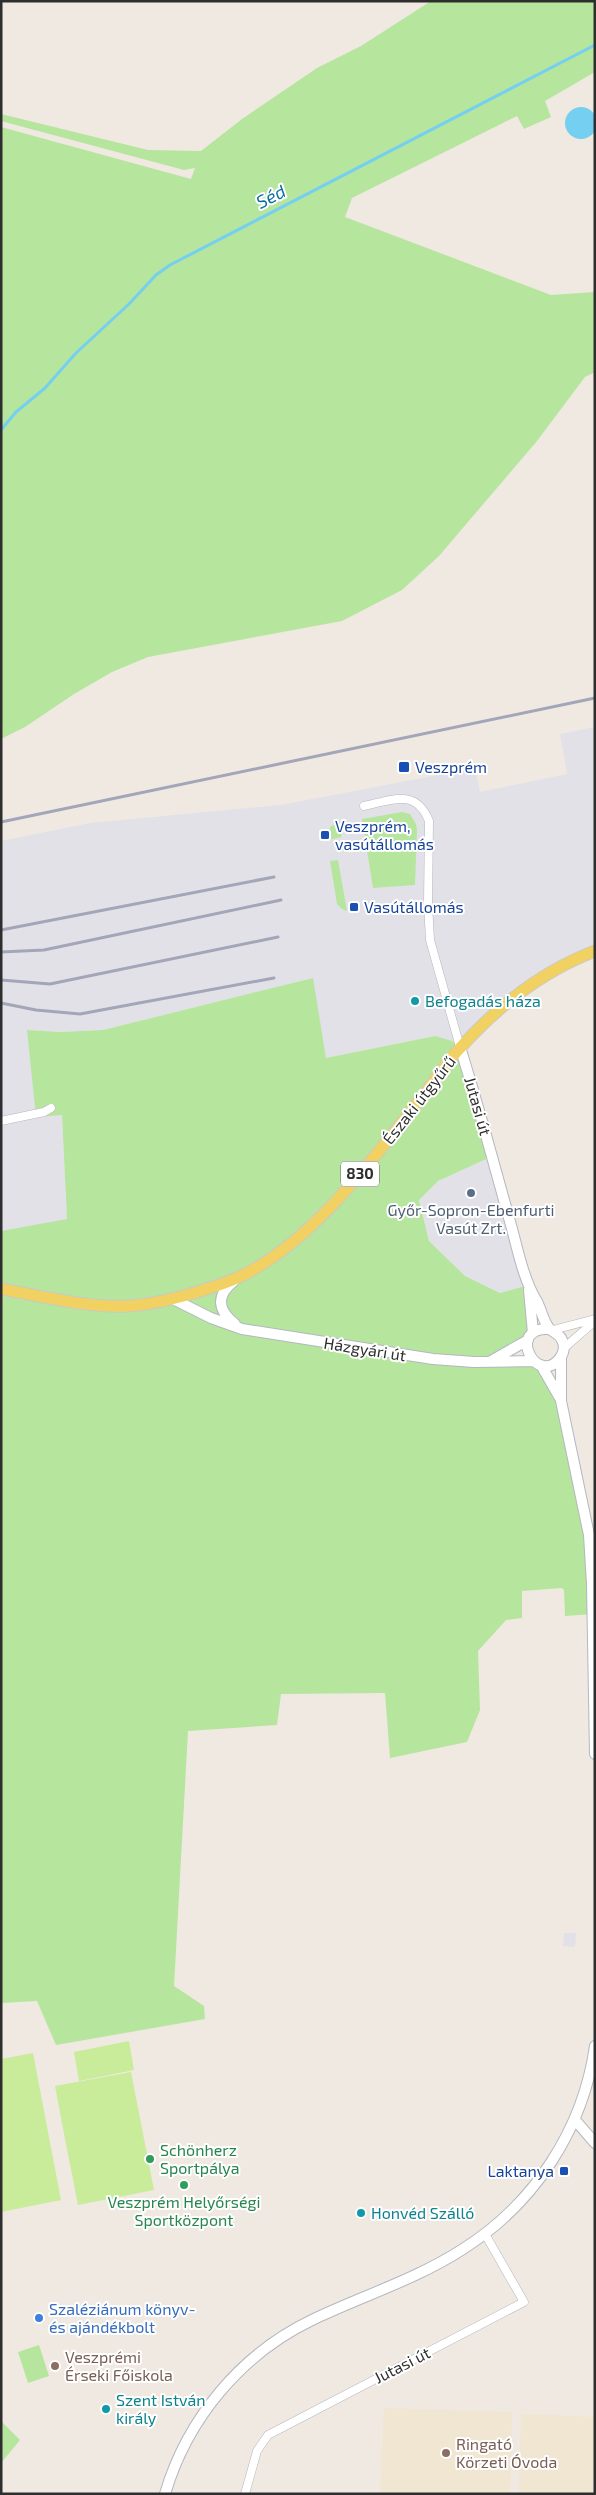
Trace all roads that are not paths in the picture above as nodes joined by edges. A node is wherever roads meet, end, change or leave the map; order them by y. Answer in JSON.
{"nodes":[{"id":1,"x":364,"y":806,"type":"dead end"},
{"id":2,"x":595,"y":951,"type":"edge"},
{"id":3,"x":460,"y":1047,"type":"junction"},
{"id":4,"x":51,"y":1108,"type":"dead end"},
{"id":5,"x":1,"y":1121,"type":"edge"},
{"id":6,"x":237,"y":1278,"type":"junction"},
{"id":7,"x":1,"y":1289,"type":"edge"},
{"id":8,"x":529,"y":1289,"type":"junction"},
{"id":9,"x":173,"y":1299,"type":"junction"},
{"id":10,"x":595,"y":1320,"type":"edge"},
{"id":11,"x":242,"y":1329,"type":"junction"},
{"id":12,"x":551,"y":1329,"type":"junction"},
{"id":13,"x":530,"y":1336,"type":"junction"},
{"id":14,"x":562,"y":1352,"type":"junction"},
{"id":15,"x":490,"y":1361,"type":"junction"},
{"id":16,"x":537,"y":1363,"type":"junction"},
{"id":17,"x":561,"y":1401,"type":"junction"},
{"id":18,"x":595,"y":1750,"type":"edge"},
{"id":19,"x":595,"y":1754,"type":"edge"},
{"id":20,"x":595,"y":2046,"type":"edge"},
{"id":21,"x":575,"y":2120,"type":"junction"},
{"id":22,"x":595,"y":2143,"type":"edge"},
{"id":23,"x":486,"y":2234,"type":"junction"},
{"id":24,"x":164,"y":2494,"type":"edge"},
{"id":25,"x":246,"y":2494,"type":"edge"}],
"edges":[{"from":1,"to":3,"type":"street","name":"Jutasi út"},
{"from":2,"to":3,"type":"main road","name":"Északi útgyűrű","number":"830"},
{"from":3,"to":6,"type":"main road","name":"Északi útgyűrű","number":"830"},
{"from":3,"to":8,"type":"street","name":"Jutasi út"},
{"from":4,"to":5,"type":"street"},
{"from":6,"to":9,"type":"main road","name":"Északi útgyűrű","number":"830"},
{"from":6,"to":11,"type":"street"},
{"from":7,"to":9,"type":"main road","number":"830"},
{"from":8,"to":12,"type":"street","name":"Jutasi út"},
{"from":8,"to":13,"type":"street","name":"Jutasi út"},
{"from":9,"to":11,"type":"street","name":"Házgyári út"},
{"from":10,"to":12,"type":"street"},
{"from":10,"to":14,"type":"street"},
{"from":11,"to":15,"type":"street","name":"Házgyári út"},
{"from":12,"to":13,"type":"street"},
{"from":12,"to":14,"type":"street","name":"Jutasi út"},
{"from":13,"to":15,"type":"street"},
{"from":13,"to":16,"type":"street","name":"Jutasi út"},
{"from":14,"to":16,"type":"street"},
{"from":14,"to":17,"type":"street","name":"Jutasi út"},
{"from":15,"to":16,"type":"street","name":"Házgyári út"},
{"from":16,"to":17,"type":"street","name":"Jutasi út"},
{"from":17,"to":18,"type":"street","name":"Jutasi út"},
{"from":18,"to":19,"type":"street","name":"Jutasi út"},
{"from":20,"to":21,"type":"street"},
{"from":21,"to":22,"type":"street"},
{"from":21,"to":23,"type":"street"},
{"from":23,"to":24,"type":"street"},
{"from":23,"to":25,"type":"street","name":"Jutasi út"}]}
